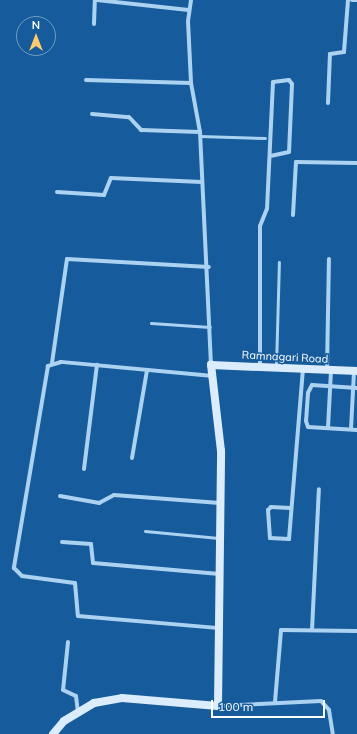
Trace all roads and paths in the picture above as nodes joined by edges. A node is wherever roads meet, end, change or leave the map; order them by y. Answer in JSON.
{"nodes":[{"id":1,"x":96,"y":0,"type":"edge"},
{"id":2,"x":191,"y":0,"type":"edge"},
{"id":3,"x":348,"y":0,"type":"edge"},
{"id":4,"x":352,"y":0,"type":"edge"},
{"id":5,"x":357,"y":0,"type":"edge"},
{"id":6,"x":188,"y":10,"type":"junction"},
{"id":7,"x":94,"y":24,"type":"dead end"},
{"id":8,"x":86,"y":80,"type":"dead end"},
{"id":9,"x":191,"y":83,"type":"junction"},
{"id":10,"x":328,"y":103,"type":"dead end"},
{"id":11,"x":92,"y":114,"type":"dead end"},
{"id":12,"x":200,"y":134,"type":"junction"},
{"id":13,"x":265,"y":138,"type":"dead end"},
{"id":14,"x":270,"y":156,"type":"junction"},
{"id":15,"x":357,"y":163,"type":"edge"},
{"id":16,"x":202,"y":182,"type":"junction"},
{"id":17,"x":57,"y":192,"type":"dead end"},
{"id":18,"x":293,"y":215,"type":"dead end"},
{"id":19,"x":329,"y":260,"type":"dead end"},
{"id":20,"x":279,"y":262,"type":"dead end"},
{"id":21,"x":209,"y":267,"type":"junction"},
{"id":22,"x":151,"y":323,"type":"dead end"},
{"id":23,"x":210,"y":327,"type":"junction"},
{"id":24,"x":52,"y":363,"type":"junction"},
{"id":25,"x":97,"y":365,"type":"junction"},
{"id":26,"x":211,"y":365,"type":"junction"},
{"id":27,"x":260,"y":366,"type":"junction"},
{"id":28,"x":276,"y":367,"type":"junction"},
{"id":29,"x":303,"y":368,"type":"junction"},
{"id":30,"x":147,"y":370,"type":"junction"},
{"id":31,"x":329,"y":370,"type":"junction"},
{"id":32,"x":356,"y":371,"type":"edge"},
{"id":33,"x":213,"y":376,"type":"junction"},
{"id":34,"x":331,"y":386,"type":"junction"},
{"id":35,"x":355,"y":388,"type":"edge"},
{"id":36,"x":328,"y":428,"type":"junction"},
{"id":37,"x":351,"y":429,"type":"junction"},
{"id":38,"x":357,"y":430,"type":"edge"},
{"id":39,"x":132,"y":458,"type":"dead end"},
{"id":40,"x":84,"y":469,"type":"dead end"},
{"id":41,"x":319,"y":489,"type":"dead end"},
{"id":42,"x":60,"y":496,"type":"dead end"},
{"id":43,"x":221,"y":503,"type":"junction"},
{"id":44,"x":290,"y":508,"type":"junction"},
{"id":45,"x":145,"y":531,"type":"dead end"},
{"id":46,"x":220,"y":538,"type":"junction"},
{"id":47,"x":62,"y":542,"type":"dead end"},
{"id":48,"x":220,"y":574,"type":"junction"},
{"id":49,"x":219,"y":628,"type":"junction"},
{"id":50,"x":312,"y":630,"type":"junction"},
{"id":51,"x":357,"y":632,"type":"edge"},
{"id":52,"x":68,"y":642,"type":"dead end"},
{"id":53,"x":275,"y":702,"type":"junction"},
{"id":54,"x":218,"y":706,"type":"junction"},
{"id":55,"x":78,"y":712,"type":"junction"},
{"id":56,"x":53,"y":734,"type":"edge"},
{"id":57,"x":333,"y":734,"type":"edge"}],
"edges":[{"from":1,"to":6,"type":"street"},
{"from":1,"to":7,"type":"street"},
{"from":2,"to":6,"type":"street"},
{"from":3,"to":10,"type":"street"},
{"from":4,"to":5,"type":"street"},
{"from":6,"to":9,"type":"street"},
{"from":8,"to":9,"type":"street"},
{"from":9,"to":12,"type":"street"},
{"from":11,"to":12,"type":"street"},
{"from":12,"to":13,"type":"lane"},
{"from":12,"to":16,"type":"street"},
{"from":14,"to":14,"type":"street"},
{"from":14,"to":27,"type":"street"},
{"from":15,"to":18,"type":"street"},
{"from":16,"to":17,"type":"street"},
{"from":16,"to":21,"type":"street"},
{"from":19,"to":31,"type":"street"},
{"from":20,"to":28,"type":"lane"},
{"from":21,"to":23,"type":"street"},
{"from":21,"to":24,"type":"street"},
{"from":22,"to":23,"type":"lane"},
{"from":23,"to":26,"type":"street"},
{"from":24,"to":25,"type":"street"},
{"from":24,"to":49,"type":"street"},
{"from":25,"to":30,"type":"street"},
{"from":25,"to":40,"type":"street"},
{"from":26,"to":27,"type":"street","name":"Ramnagari Road"},
{"from":26,"to":33,"type":"street"},
{"from":27,"to":28,"type":"street","name":"Ramnagari Road"},
{"from":28,"to":29,"type":"street","name":"Ramnagari Road"},
{"from":29,"to":31,"type":"street","name":"Ramnagari Road"},
{"from":29,"to":44,"type":"street"},
{"from":30,"to":33,"type":"street"},
{"from":30,"to":39,"type":"street"},
{"from":31,"to":32,"type":"street","name":"Ramnagari Road"},
{"from":31,"to":34,"type":"street"},
{"from":32,"to":35,"type":"street"},
{"from":33,"to":43,"type":"street"},
{"from":34,"to":35,"type":"street"},
{"from":34,"to":36,"type":"street"},
{"from":34,"to":36,"type":"street"},
{"from":35,"to":37,"type":"street"},
{"from":36,"to":37,"type":"street"},
{"from":37,"to":38,"type":"street"},
{"from":41,"to":50,"type":"street"},
{"from":42,"to":43,"type":"street"},
{"from":43,"to":46,"type":"street"},
{"from":44,"to":44,"type":"street"},
{"from":45,"to":46,"type":"lane"},
{"from":46,"to":48,"type":"street"},
{"from":47,"to":48,"type":"street"},
{"from":48,"to":49,"type":"street"},
{"from":49,"to":54,"type":"street"},
{"from":50,"to":51,"type":"street"},
{"from":50,"to":53,"type":"street"},
{"from":52,"to":55,"type":"street"},
{"from":53,"to":54,"type":"street"},
{"from":53,"to":57,"type":"street"},
{"from":54,"to":55,"type":"street"},
{"from":55,"to":56,"type":"street"}]}
